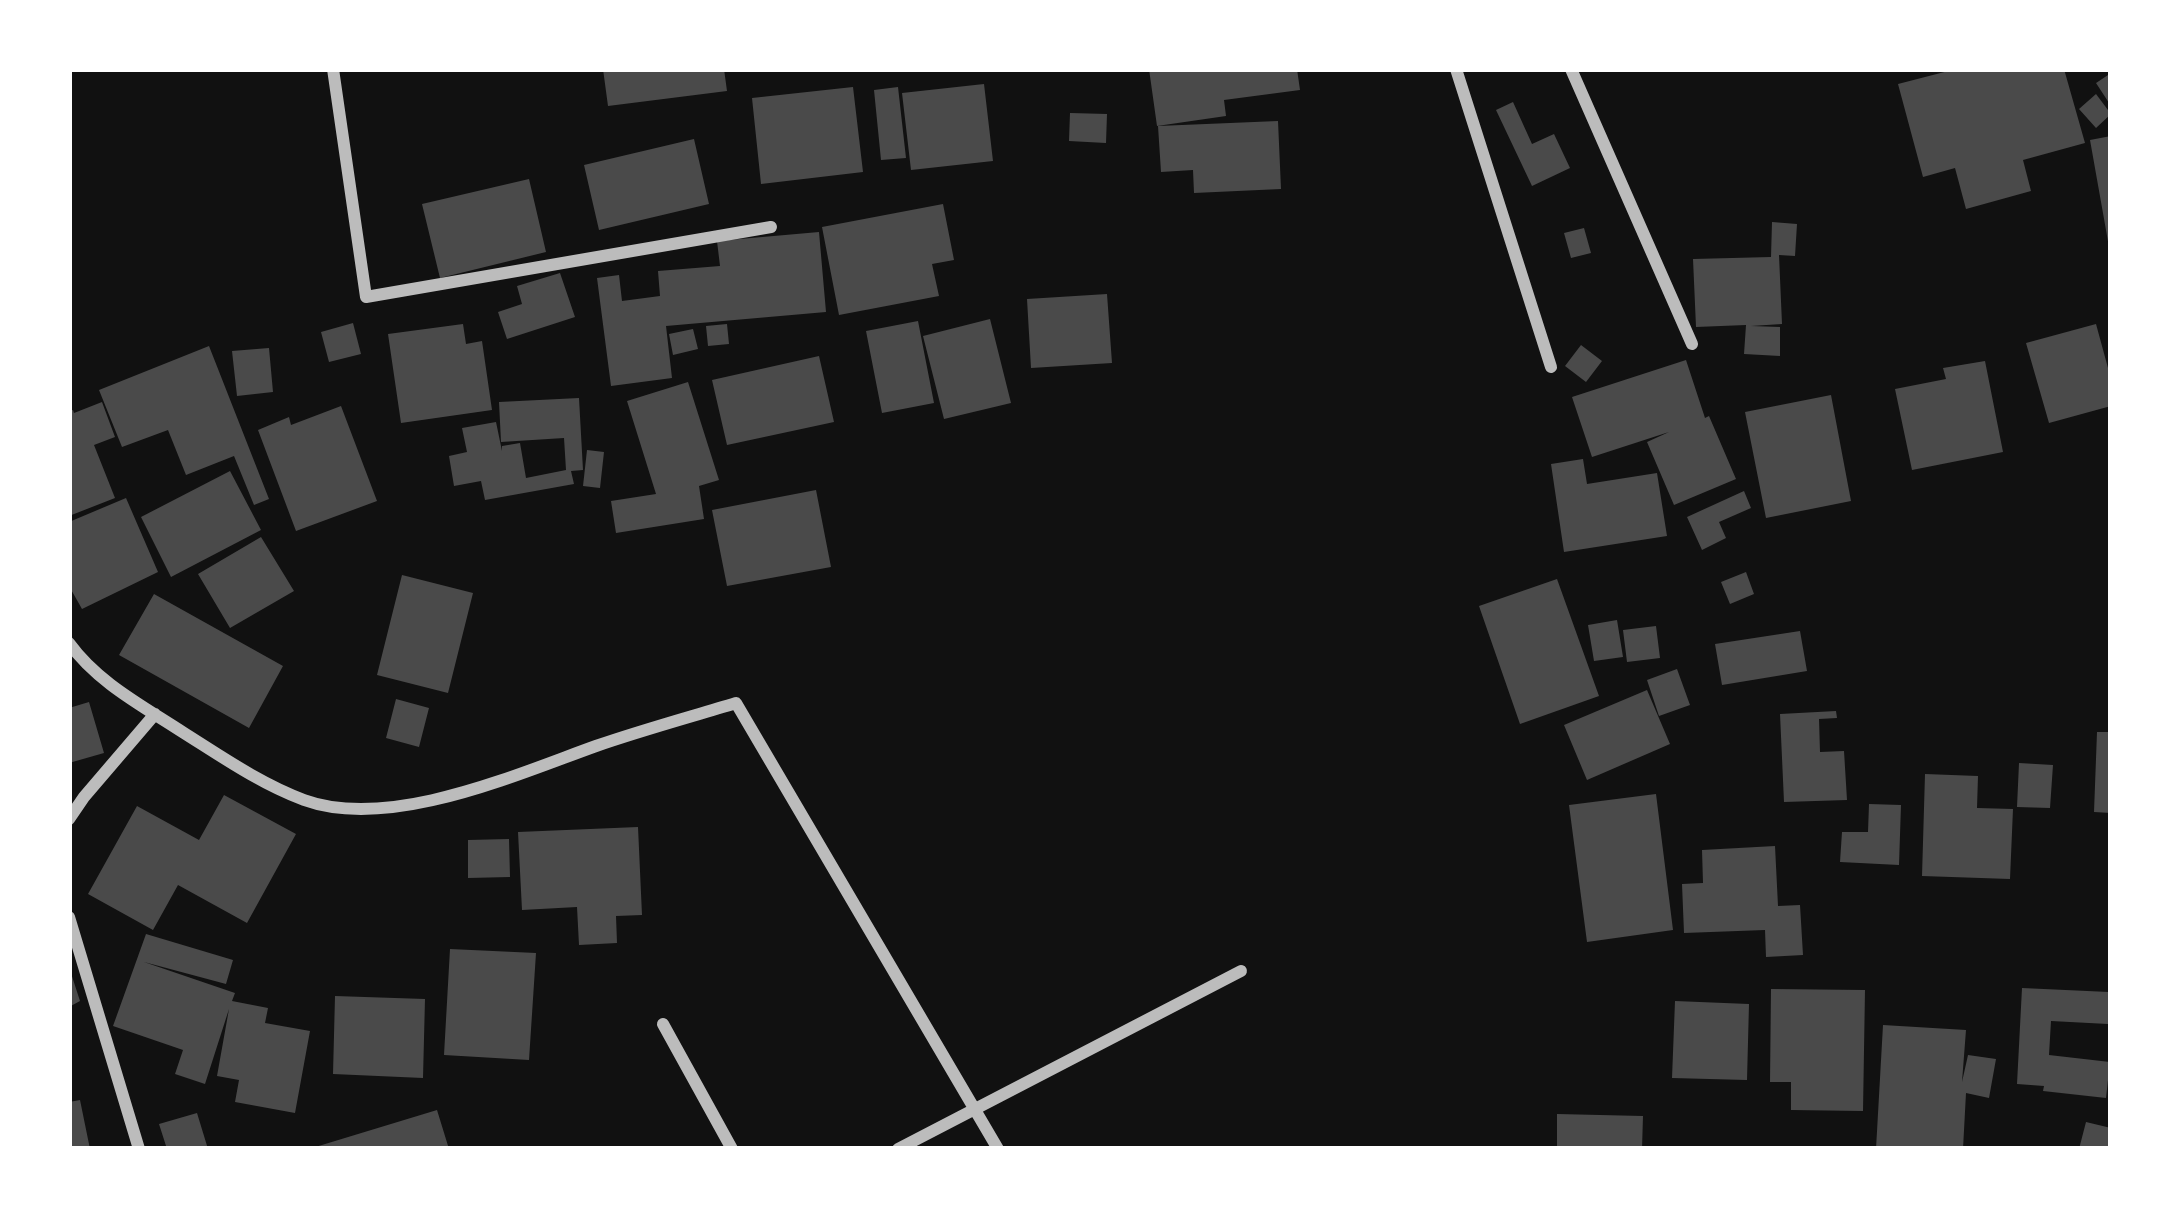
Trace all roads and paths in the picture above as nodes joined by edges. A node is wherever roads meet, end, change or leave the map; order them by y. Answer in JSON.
{"nodes":[{"id":1,"x":333,"y":69,"type":"edge"},
{"id":2,"x":1456,"y":69,"type":"edge"},
{"id":3,"x":1570,"y":69,"type":"edge"},
{"id":4,"x":771,"y":227,"type":"dead end"},
{"id":5,"x":1692,"y":344,"type":"dead end"},
{"id":6,"x":1551,"y":367,"type":"dead end"},
{"id":7,"x":69,"y":643,"type":"edge"},
{"id":8,"x":155,"y":714,"type":"junction"},
{"id":9,"x":69,"y":819,"type":"edge"},
{"id":10,"x":69,"y":917,"type":"edge"},
{"id":11,"x":1241,"y":971,"type":"dead end"},
{"id":12,"x":663,"y":1024,"type":"dead end"},
{"id":13,"x":975,"y":1109,"type":"junction"},
{"id":14,"x":139,"y":1149,"type":"edge"},
{"id":15,"x":732,"y":1149,"type":"edge"},
{"id":16,"x":898,"y":1149,"type":"edge"},
{"id":17,"x":998,"y":1149,"type":"edge"}],
"edges":[{"from":1,"to":4,"type":"street"},
{"from":2,"to":6,"type":"street"},
{"from":3,"to":5,"type":"street"},
{"from":7,"to":8,"type":"street"},
{"from":8,"to":9,"type":"street"},
{"from":8,"to":13,"type":"street"},
{"from":10,"to":14,"type":"street"},
{"from":11,"to":13,"type":"street"},
{"from":12,"to":15,"type":"street"},
{"from":13,"to":16,"type":"street"},
{"from":13,"to":17,"type":"street"}]}
